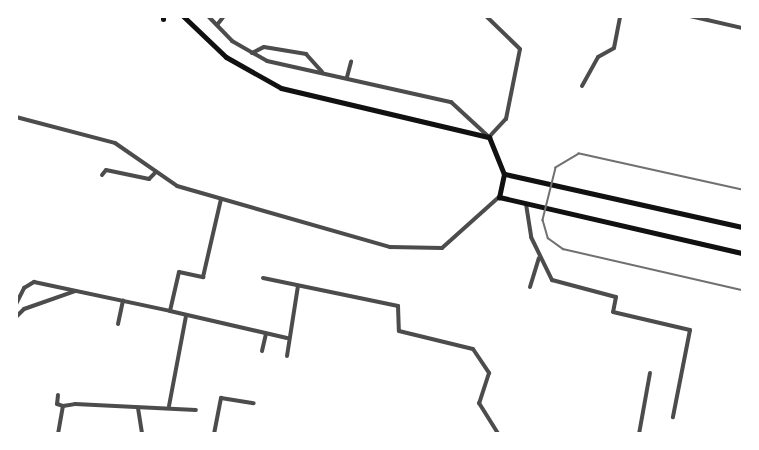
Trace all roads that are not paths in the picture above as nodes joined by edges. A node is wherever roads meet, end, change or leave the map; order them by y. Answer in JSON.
{"nodes":[{"id":1,"x":183,"y":16,"type":"edge"},
{"id":2,"x":208,"y":16,"type":"edge"},
{"id":3,"x":224,"y":16,"type":"edge"},
{"id":4,"x":486,"y":16,"type":"edge"},
{"id":5,"x":620,"y":16,"type":"edge"},
{"id":6,"x":690,"y":16,"type":"edge"},
{"id":7,"x":216,"y":25,"type":"junction"},
{"id":8,"x":742,"y":28,"type":"edge"},
{"id":9,"x":252,"y":53,"type":"junction"},
{"id":10,"x":351,"y":62,"type":"dead end"},
{"id":11,"x":323,"y":72,"type":"junction"},
{"id":12,"x":347,"y":77,"type":"junction"},
{"id":13,"x":582,"y":86,"type":"dead end"},
{"id":14,"x":16,"y":117,"type":"edge"},
{"id":15,"x":489,"y":137,"type":"junction"},
{"id":16,"x":156,"y":172,"type":"junction"},
{"id":17,"x":504,"y":174,"type":"junction"},
{"id":18,"x":102,"y":175,"type":"dead end"},
{"id":19,"x":499,"y":197,"type":"junction"},
{"id":20,"x":221,"y":199,"type":"junction"},
{"id":21,"x":526,"y":204,"type":"junction"},
{"id":22,"x":742,"y":227,"type":"edge"},
{"id":23,"x":742,"y":253,"type":"edge"},
{"id":24,"x":539,"y":258,"type":"junction"},
{"id":25,"x":263,"y":278,"type":"dead end"},
{"id":26,"x":298,"y":286,"type":"junction"},
{"id":27,"x":530,"y":287,"type":"dead end"},
{"id":28,"x":76,"y":291,"type":"junction"},
{"id":29,"x":123,"y":301,"type":"junction"},
{"id":30,"x":16,"y":304,"type":"edge"},
{"id":31,"x":170,"y":311,"type":"junction"},
{"id":32,"x":186,"y":316,"type":"junction"},
{"id":33,"x":16,"y":317,"type":"edge"},
{"id":34,"x":118,"y":324,"type":"dead end"},
{"id":35,"x":266,"y":333,"type":"junction"},
{"id":36,"x":287,"y":338,"type":"junction"},
{"id":37,"x":262,"y":351,"type":"dead end"},
{"id":38,"x":287,"y":356,"type":"dead end"},
{"id":39,"x":651,"y":373,"type":"dead end"},
{"id":40,"x":58,"y":395,"type":"dead end"},
{"id":41,"x":254,"y":403,"type":"dead end"},
{"id":42,"x":63,"y":406,"type":"junction"},
{"id":43,"x":169,"y":406,"type":"junction"},
{"id":44,"x":138,"y":408,"type":"junction"},
{"id":45,"x":196,"y":410,"type":"dead end"},
{"id":46,"x":674,"y":417,"type":"dead end"},
{"id":47,"x":58,"y":434,"type":"edge"},
{"id":48,"x":142,"y":434,"type":"edge"},
{"id":49,"x":214,"y":434,"type":"edge"},
{"id":50,"x":498,"y":434,"type":"edge"},
{"id":51,"x":639,"y":434,"type":"edge"}],
"edges":[{"from":1,"to":15,"type":"main road"},
{"from":2,"to":7,"type":"street"},
{"from":3,"to":7,"type":"street"},
{"from":4,"to":15,"type":"street"},
{"from":5,"to":13,"type":"street"},
{"from":6,"to":8,"type":"street"},
{"from":7,"to":9,"type":"street"},
{"from":9,"to":11,"type":"street"},
{"from":9,"to":11,"type":"street"},
{"from":10,"to":12,"type":"street"},
{"from":11,"to":12,"type":"street"},
{"from":12,"to":15,"type":"street"},
{"from":14,"to":16,"type":"street"},
{"from":15,"to":17,"type":"main road"},
{"from":16,"to":18,"type":"street"},
{"from":16,"to":20,"type":"street"},
{"from":17,"to":19,"type":"main road"},
{"from":17,"to":22,"type":"main road"},
{"from":19,"to":20,"type":"street"},
{"from":19,"to":21,"type":"main road"},
{"from":20,"to":31,"type":"street"},
{"from":21,"to":23,"type":"main road"},
{"from":21,"to":24,"type":"street"},
{"from":24,"to":27,"type":"street"},
{"from":24,"to":46,"type":"street"},
{"from":25,"to":26,"type":"street"},
{"from":26,"to":36,"type":"street"},
{"from":26,"to":50,"type":"street"},
{"from":28,"to":29,"type":"street"},
{"from":28,"to":30,"type":"street"},
{"from":28,"to":33,"type":"street"},
{"from":29,"to":31,"type":"street"},
{"from":29,"to":34,"type":"street"},
{"from":31,"to":32,"type":"street"},
{"from":32,"to":35,"type":"street"},
{"from":32,"to":43,"type":"street"},
{"from":35,"to":36,"type":"street"},
{"from":35,"to":37,"type":"street"},
{"from":36,"to":38,"type":"street"},
{"from":39,"to":51,"type":"street"},
{"from":40,"to":42,"type":"street"},
{"from":41,"to":49,"type":"street"},
{"from":42,"to":44,"type":"street"},
{"from":42,"to":47,"type":"street"},
{"from":43,"to":44,"type":"street"},
{"from":43,"to":45,"type":"street"},
{"from":44,"to":48,"type":"street"}]}
